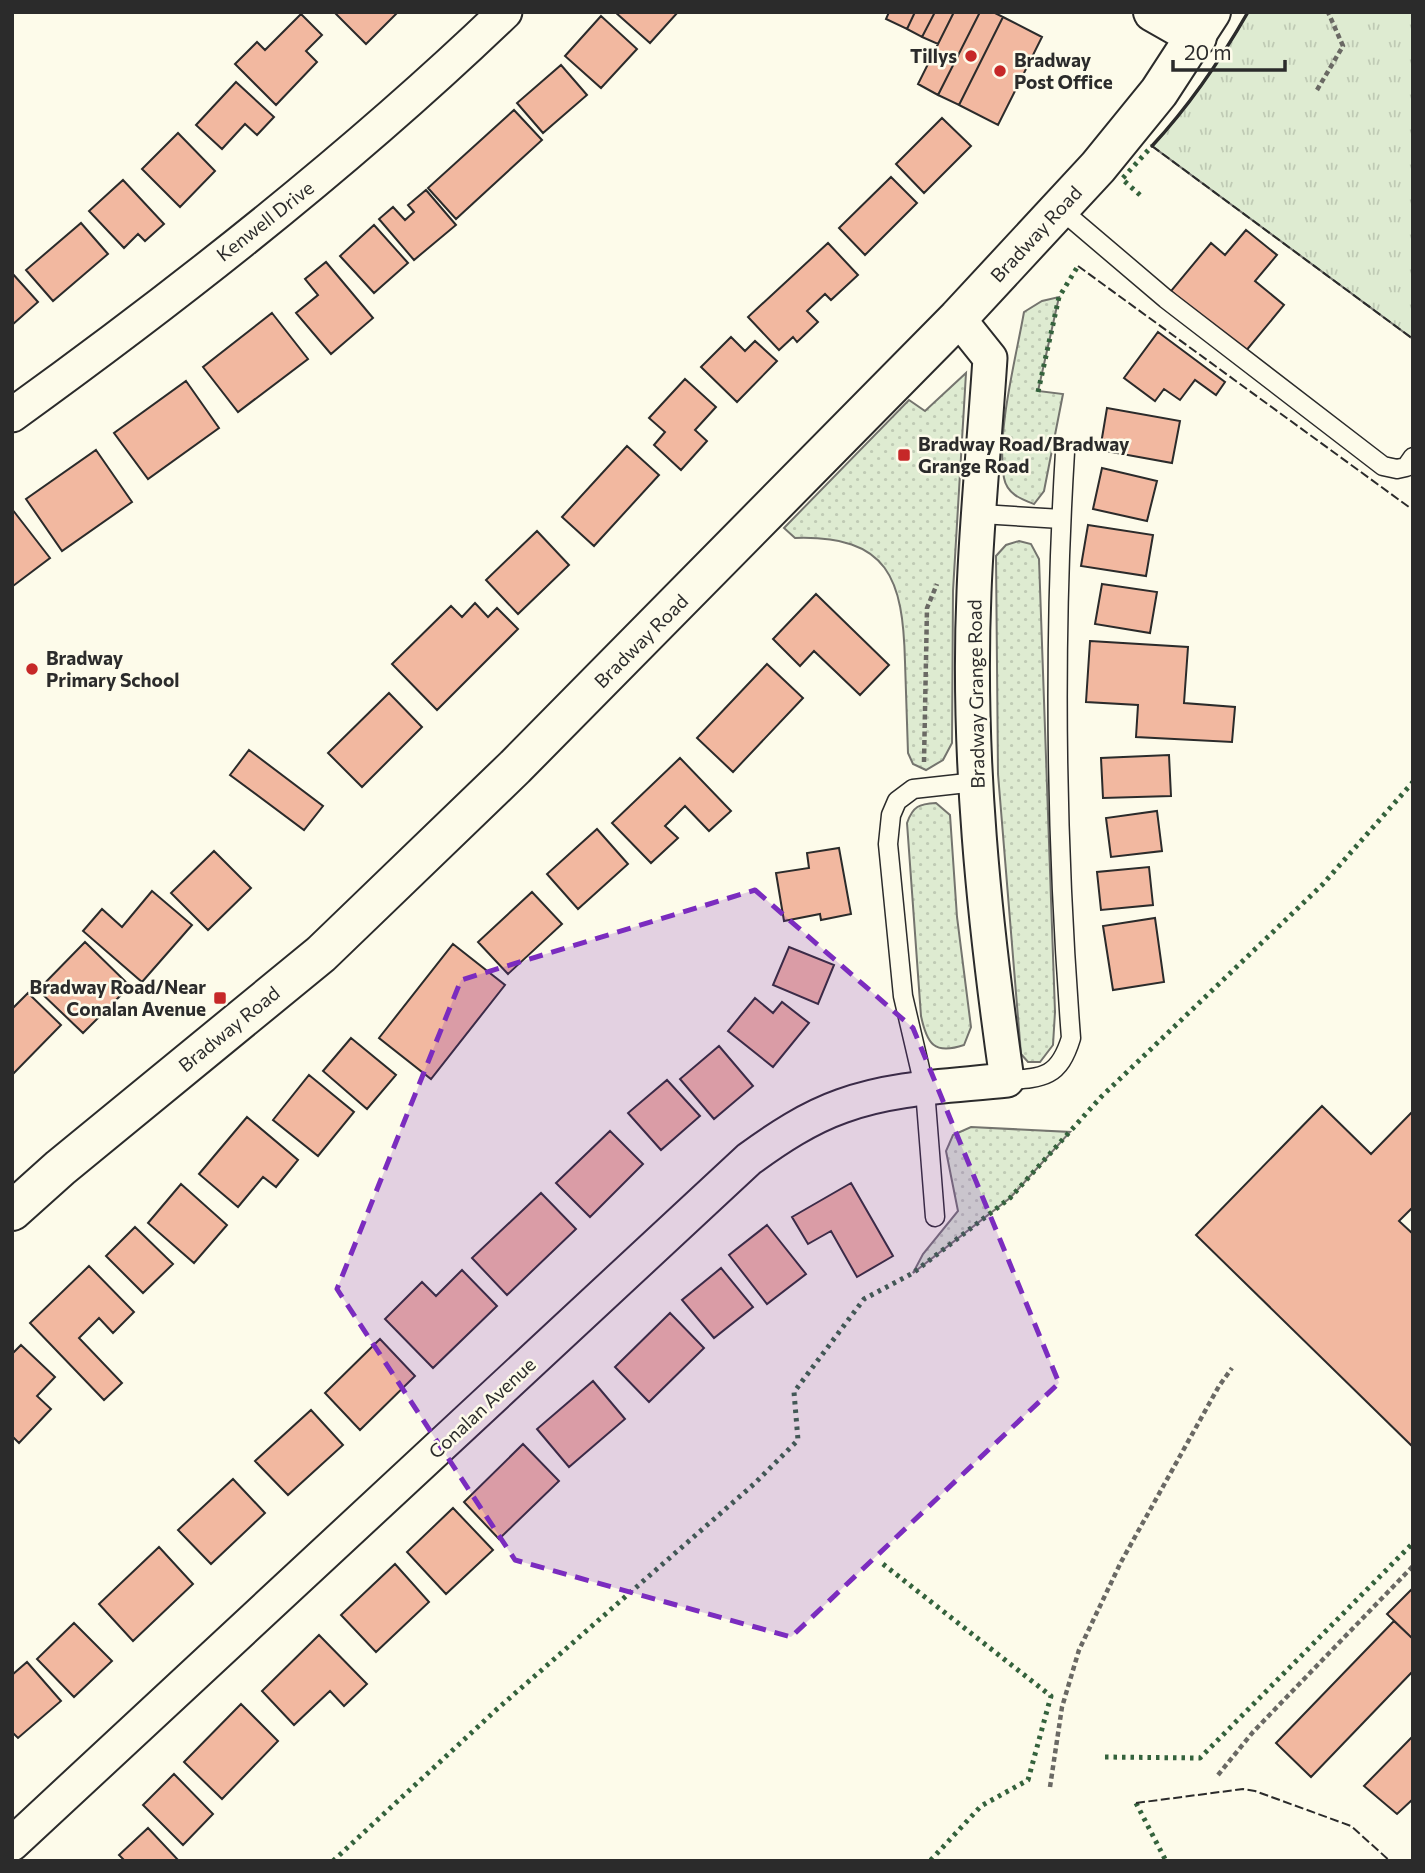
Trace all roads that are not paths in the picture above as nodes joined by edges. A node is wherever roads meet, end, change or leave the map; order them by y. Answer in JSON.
{"nodes":[{"id":1,"x":505,"y":12,"type":"edge"},
{"id":2,"x":1153,"y":12,"type":"edge"},
{"id":3,"x":1204,"y":24,"type":"edge"},
{"id":4,"x":1059,"y":208,"type":"junction"},
{"id":5,"x":958,"y":318,"type":"junction"},
{"id":6,"x":12,"y":415,"type":"edge"},
{"id":7,"x":1065,"y":452,"type":"dead end"},
{"id":8,"x":1413,"y":457,"type":"edge"},
{"id":9,"x":981,"y":514,"type":"junction"},
{"id":10,"x":1061,"y":519,"type":"junction"},
{"id":11,"x":976,"y":782,"type":"junction"},
{"id":12,"x":1007,"y":1080,"type":"junction"},
{"id":13,"x":925,"y":1090,"type":"junction"},
{"id":14,"x":12,"y":1211,"type":"edge"},
{"id":15,"x":935,"y":1217,"type":"dead end"},
{"id":16,"x":12,"y":1844,"type":"edge"}],
"edges":[{"from":1,"to":6,"type":"street","name":"Kenwell Drive"},
{"from":2,"to":3,"type":"main road"},
{"from":3,"to":4,"type":"main road","name":"Bradway Road"},
{"from":4,"to":5,"type":"main road","name":"Bradway Road"},
{"from":4,"to":8,"type":"lane"},
{"from":5,"to":9,"type":"street","name":"Bradway Grange Road"},
{"from":5,"to":14,"type":"main road","name":"Bradway Road"},
{"from":7,"to":10,"type":"lane"},
{"from":9,"to":10,"type":"lane"},
{"from":9,"to":11,"type":"street","name":"Bradway Grange Road"},
{"from":10,"to":12,"type":"lane"},
{"from":11,"to":12,"type":"street","name":"Bradway Grange Road"},
{"from":11,"to":13,"type":"lane"},
{"from":12,"to":13,"type":"street","name":"Conalan Avenue"},
{"from":13,"to":15,"type":"lane"},
{"from":13,"to":16,"type":"street","name":"Conalan Avenue"}]}
